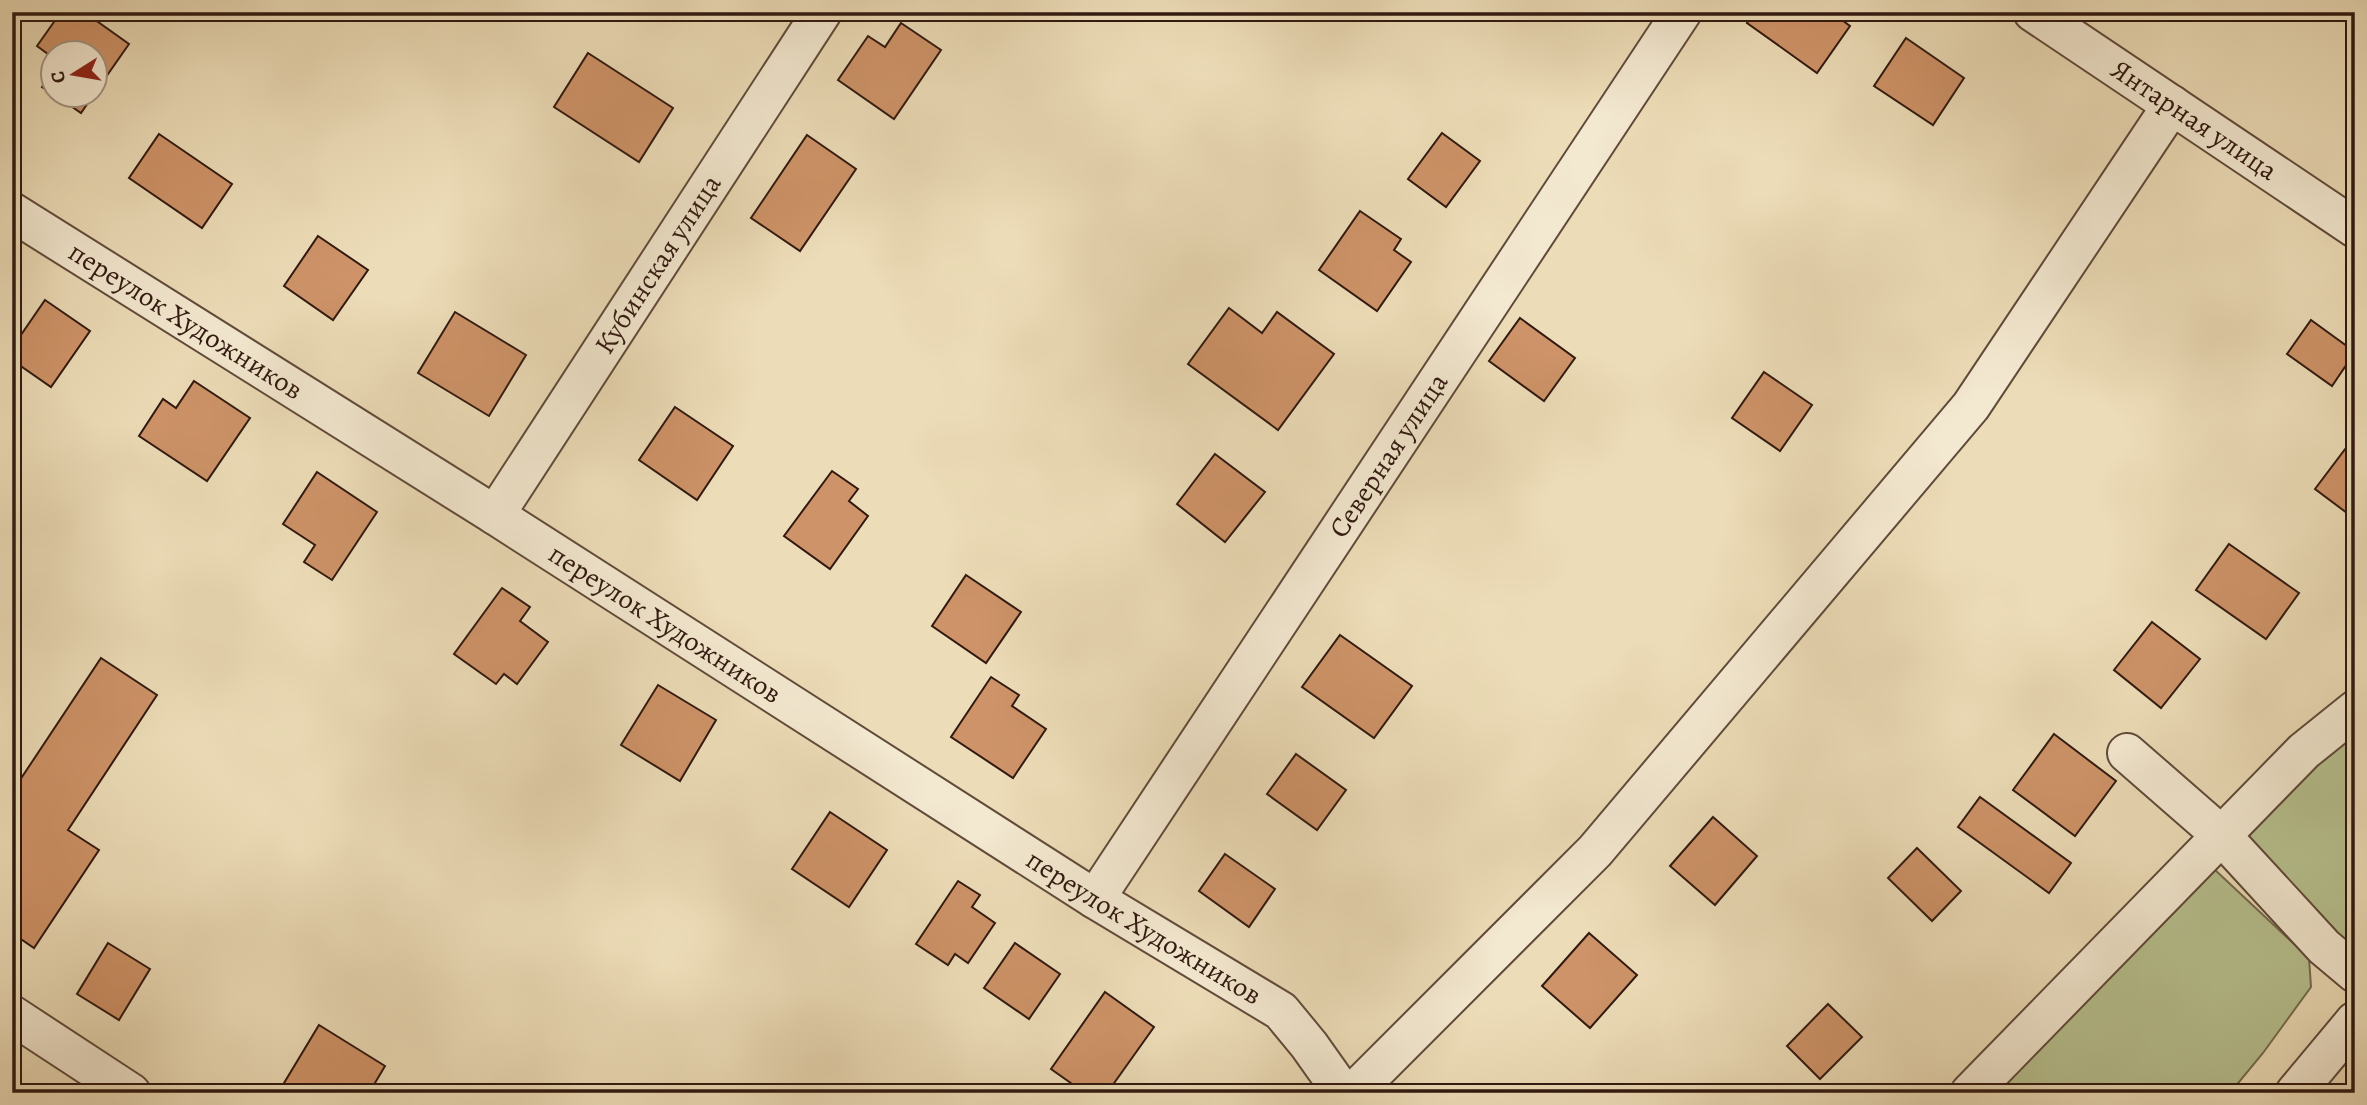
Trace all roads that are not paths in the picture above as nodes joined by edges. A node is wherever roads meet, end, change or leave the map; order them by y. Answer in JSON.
{"nodes":[{"id":1,"x":822,"y":12,"type":"edge"},
{"id":2,"x":1682,"y":12,"type":"edge"},
{"id":3,"x":2033,"y":12,"type":"edge"},
{"id":4,"x":2172,"y":105,"type":"junction"},
{"id":5,"x":12,"y":212,"type":"edge"},
{"id":6,"x":2355,"y":228,"type":"edge"},
{"id":7,"x":495,"y":515,"type":"junction"},
{"id":8,"x":2355,"y":710,"type":"edge"},
{"id":9,"x":2127,"y":753,"type":"dead end"},
{"id":10,"x":2221,"y":835,"type":"junction"},
{"id":11,"x":1095,"y":899,"type":"junction"},
{"id":12,"x":2355,"y":973,"type":"edge"},
{"id":13,"x":12,"y":1015,"type":"edge"},
{"id":14,"x":2355,"y":1021,"type":"edge"},
{"id":15,"x":131,"y":1093,"type":"edge"},
{"id":16,"x":1343,"y":1093,"type":"edge"},
{"id":17,"x":1353,"y":1093,"type":"edge"},
{"id":18,"x":1970,"y":1093,"type":"edge"},
{"id":19,"x":2295,"y":1093,"type":"edge"}],
"edges":[{"from":1,"to":7,"type":"street","name":"Кубинская улица"},
{"from":2,"to":11,"type":"street","name":"Северная улица"},
{"from":3,"to":4,"type":"street","name":"Янтарная улица"},
{"from":4,"to":6,"type":"street","name":"Янтарная улица"},
{"from":4,"to":17,"type":"street"},
{"from":5,"to":7,"type":"street","name":"переулок Художников"},
{"from":7,"to":11,"type":"street","name":"переулок Художников"},
{"from":8,"to":10,"type":"street"},
{"from":9,"to":10,"type":"street"},
{"from":10,"to":12,"type":"street"},
{"from":10,"to":18,"type":"street"},
{"from":11,"to":16,"type":"street","name":"переулок Художников"},
{"from":13,"to":15,"type":"street"},
{"from":14,"to":19,"type":"street"}]}
